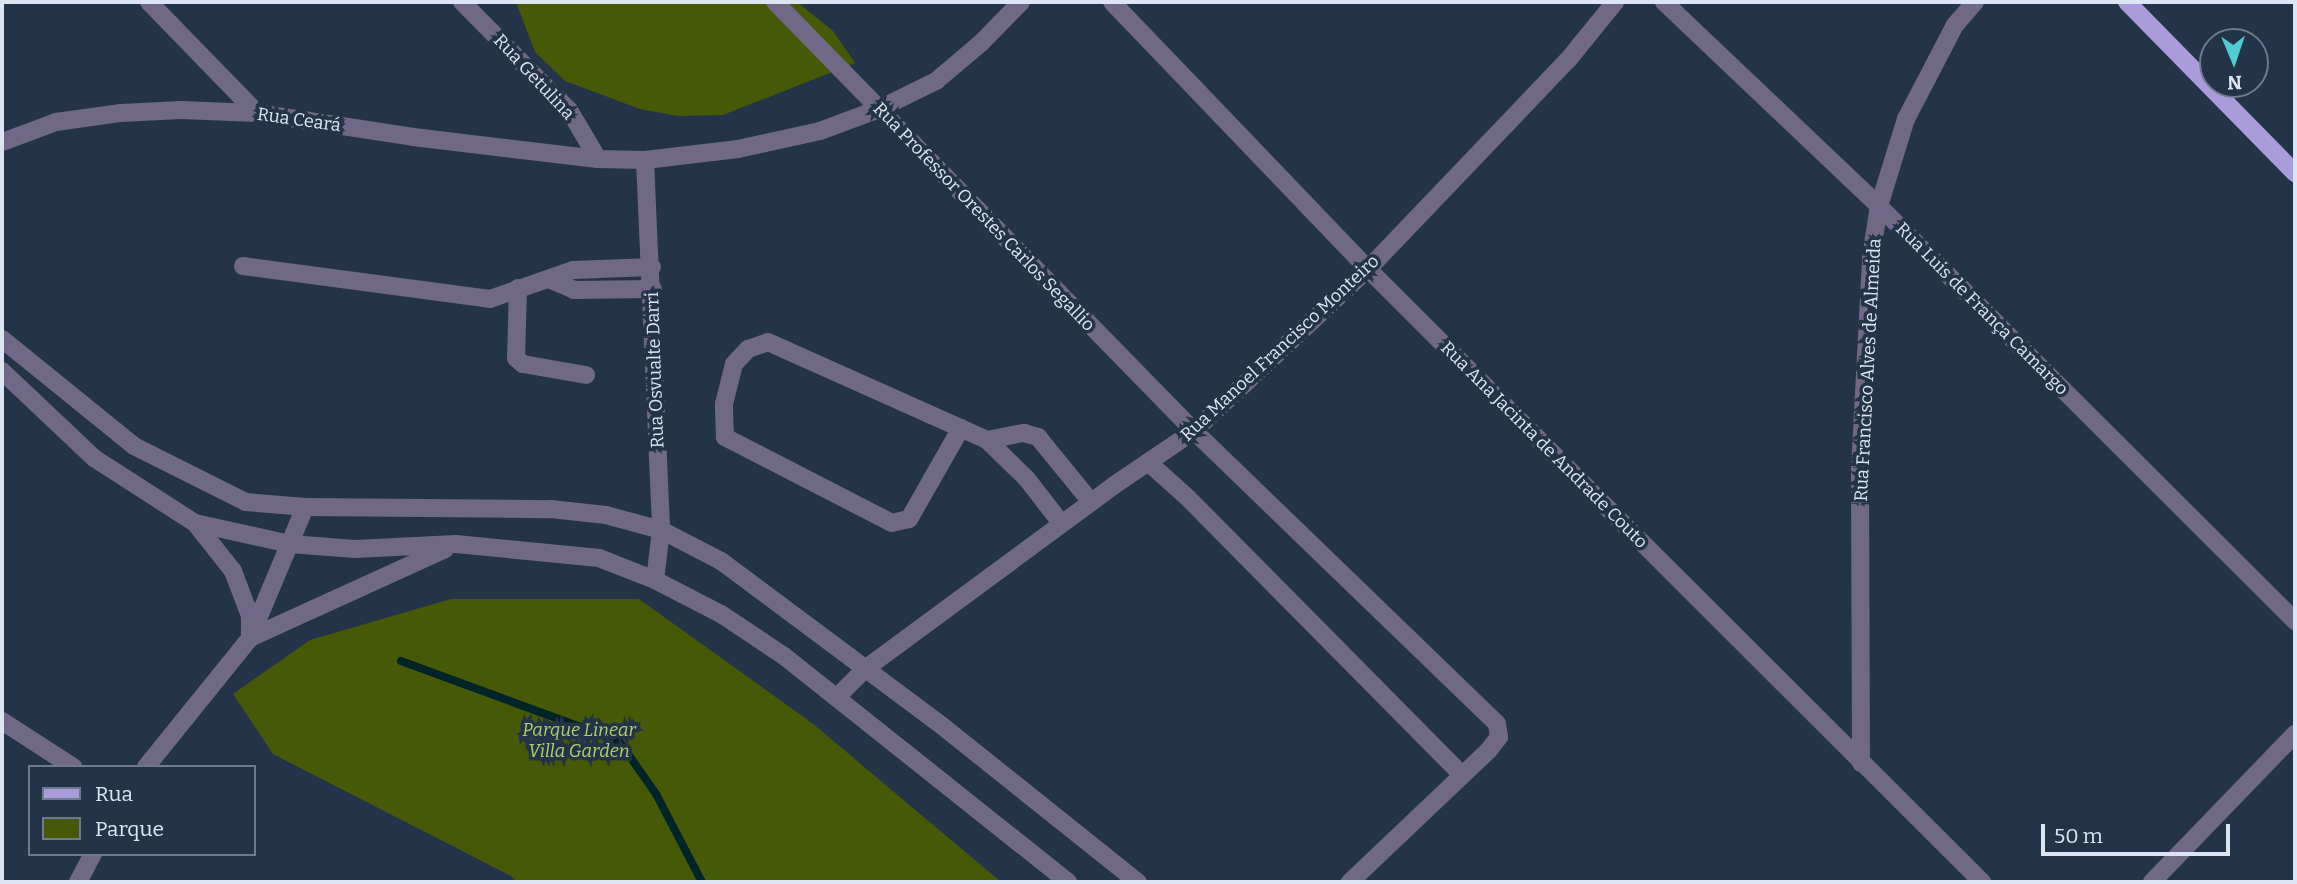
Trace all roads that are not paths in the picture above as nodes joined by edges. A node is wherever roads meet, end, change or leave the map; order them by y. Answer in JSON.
{"nodes":[{"id":1,"x":149,"y":2,"type":"edge"},
{"id":2,"x":462,"y":2,"type":"edge"},
{"id":3,"x":775,"y":2,"type":"edge"},
{"id":4,"x":1021,"y":2,"type":"edge"},
{"id":5,"x":1112,"y":2,"type":"edge"},
{"id":6,"x":1615,"y":2,"type":"edge"},
{"id":7,"x":1664,"y":2,"type":"edge"},
{"id":8,"x":1975,"y":2,"type":"edge"},
{"id":9,"x":2127,"y":2,"type":"edge"},
{"id":10,"x":879,"y":108,"type":"junction"},
{"id":11,"x":257,"y":113,"type":"junction"},
{"id":12,"x":2,"y":142,"type":"edge"},
{"id":13,"x":598,"y":159,"type":"junction"},
{"id":14,"x":645,"y":160,"type":"junction"},
{"id":15,"x":2295,"y":173,"type":"edge"},
{"id":16,"x":1879,"y":206,"type":"junction"},
{"id":17,"x":243,"y":266,"type":"dead end"},
{"id":18,"x":652,"y":267,"type":"junction"},
{"id":19,"x":1368,"y":269,"type":"junction"},
{"id":20,"x":551,"y":280,"type":"junction"},
{"id":21,"x":519,"y":288,"type":"junction"},
{"id":22,"x":653,"y":289,"type":"junction"},
{"id":23,"x":2,"y":339,"type":"edge"},
{"id":24,"x":2,"y":371,"type":"edge"},
{"id":25,"x":586,"y":375,"type":"dead end"},
{"id":26,"x":961,"y":428,"type":"junction"},
{"id":27,"x":1194,"y":431,"type":"junction"},
{"id":28,"x":987,"y":440,"type":"junction"},
{"id":29,"x":1148,"y":462,"type":"junction"},
{"id":30,"x":1091,"y":502,"type":"junction"},
{"id":31,"x":305,"y":507,"type":"junction"},
{"id":32,"x":195,"y":523,"type":"junction"},
{"id":33,"x":1061,"y":523,"type":"junction"},
{"id":34,"x":661,"y":530,"type":"junction"},
{"id":35,"x":289,"y":544,"type":"junction"},
{"id":36,"x":456,"y":544,"type":"junction"},
{"id":37,"x":655,"y":580,"type":"junction"},
{"id":38,"x":2295,"y":621,"type":"edge"},
{"id":39,"x":250,"y":638,"type":"junction"},
{"id":40,"x":865,"y":668,"type":"junction"},
{"id":41,"x":838,"y":696,"type":"junction"},
{"id":42,"x":2,"y":721,"type":"edge"},
{"id":43,"x":2295,"y":734,"type":"edge"},
{"id":44,"x":1861,"y":763,"type":"junction"},
{"id":45,"x":70,"y":765,"type":"edge"},
{"id":46,"x":148,"y":765,"type":"edge"},
{"id":47,"x":1462,"y":775,"type":"junction"},
{"id":48,"x":92,"y":856,"type":"edge"},
{"id":49,"x":78,"y":882,"type":"edge"},
{"id":50,"x":1068,"y":882,"type":"edge"},
{"id":51,"x":1138,"y":882,"type":"edge"},
{"id":52,"x":1350,"y":882,"type":"edge"},
{"id":53,"x":1982,"y":882,"type":"edge"},
{"id":54,"x":2152,"y":882,"type":"edge"}],
"edges":[{"from":1,"to":11,"type":"street"},
{"from":2,"to":13,"type":"street","name":"Rua Getulina"},
{"from":3,"to":10,"type":"street","name":"Rua Professor Orestes Carlos Segallio"},
{"from":4,"to":10,"type":"street","name":"Rua Ceará"},
{"from":5,"to":19,"type":"street","name":"Rua Ana Jacinta de Andrade Couto"},
{"from":6,"to":19,"type":"street","name":"Rua Manoel Francisco Monteiro"},
{"from":7,"to":16,"type":"street","name":"Rua Luis de França Camargo"},
{"from":8,"to":16,"type":"street","name":"Rua Francisco Alves de Almeida"},
{"from":9,"to":15,"type":"main road"},
{"from":10,"to":14,"type":"street","name":"Rua Ceará"},
{"from":10,"to":27,"type":"street","name":"Rua Professor Orestes Carlos Segallio"},
{"from":11,"to":12,"type":"street","name":"Rua Ceará"},
{"from":11,"to":13,"type":"street","name":"Rua Ceará"},
{"from":13,"to":14,"type":"street","name":"Rua Ceará"},
{"from":14,"to":18,"type":"street","name":"Rua Osvualte Darri"},
{"from":16,"to":38,"type":"street","name":"Rua Luis de França Camargo"},
{"from":16,"to":44,"type":"street","name":"Rua Francisco Alves de Almeida"},
{"from":17,"to":21,"type":"street"},
{"from":18,"to":20,"type":"street"},
{"from":18,"to":22,"type":"street","name":"Rua Osvualte Darri"},
{"from":19,"to":27,"type":"street","name":"Rua Manoel Francisco Monteiro"},
{"from":19,"to":44,"type":"street","name":"Rua Ana Jacinta de Andrade Couto"},
{"from":20,"to":21,"type":"street"},
{"from":20,"to":22,"type":"street"},
{"from":21,"to":25,"type":"street"},
{"from":22,"to":34,"type":"street","name":"Rua Osvualte Darri"},
{"from":23,"to":31,"type":"street"},
{"from":24,"to":32,"type":"street"},
{"from":26,"to":26,"type":"street"},
{"from":26,"to":28,"type":"street"},
{"from":27,"to":29,"type":"street","name":"Rua Manoel Francisco Monteiro"},
{"from":27,"to":47,"type":"street","name":"Rua Professor Orestes Carlos Segallio"},
{"from":28,"to":30,"type":"street"},
{"from":28,"to":33,"type":"street"},
{"from":29,"to":30,"type":"street","name":"Rua Manoel Francisco Monteiro"},
{"from":29,"to":47,"type":"street"},
{"from":30,"to":33,"type":"street","name":"Rua Manoel Francisco Monteiro"},
{"from":31,"to":34,"type":"street"},
{"from":31,"to":35,"type":"street"},
{"from":32,"to":35,"type":"street"},
{"from":32,"to":39,"type":"street"},
{"from":33,"to":40,"type":"street","name":"Rua Manoel Francisco Monteiro"},
{"from":34,"to":37,"type":"street","name":"Rua Osvualte Darri"},
{"from":34,"to":40,"type":"street"},
{"from":35,"to":36,"type":"street"},
{"from":35,"to":39,"type":"street"},
{"from":36,"to":37,"type":"street"},
{"from":36,"to":39,"type":"street"},
{"from":37,"to":41,"type":"street"},
{"from":39,"to":46,"type":"street"},
{"from":40,"to":41,"type":"street","name":"Rua Manoel Francisco Monteiro"},
{"from":40,"to":51,"type":"street"},
{"from":41,"to":50,"type":"street"},
{"from":42,"to":45,"type":"street"},
{"from":43,"to":54,"type":"street"},
{"from":44,"to":53,"type":"street","name":"Rua Ana Jacinta de Andrade Couto"},
{"from":47,"to":52,"type":"street"},
{"from":48,"to":49,"type":"street"}]}
